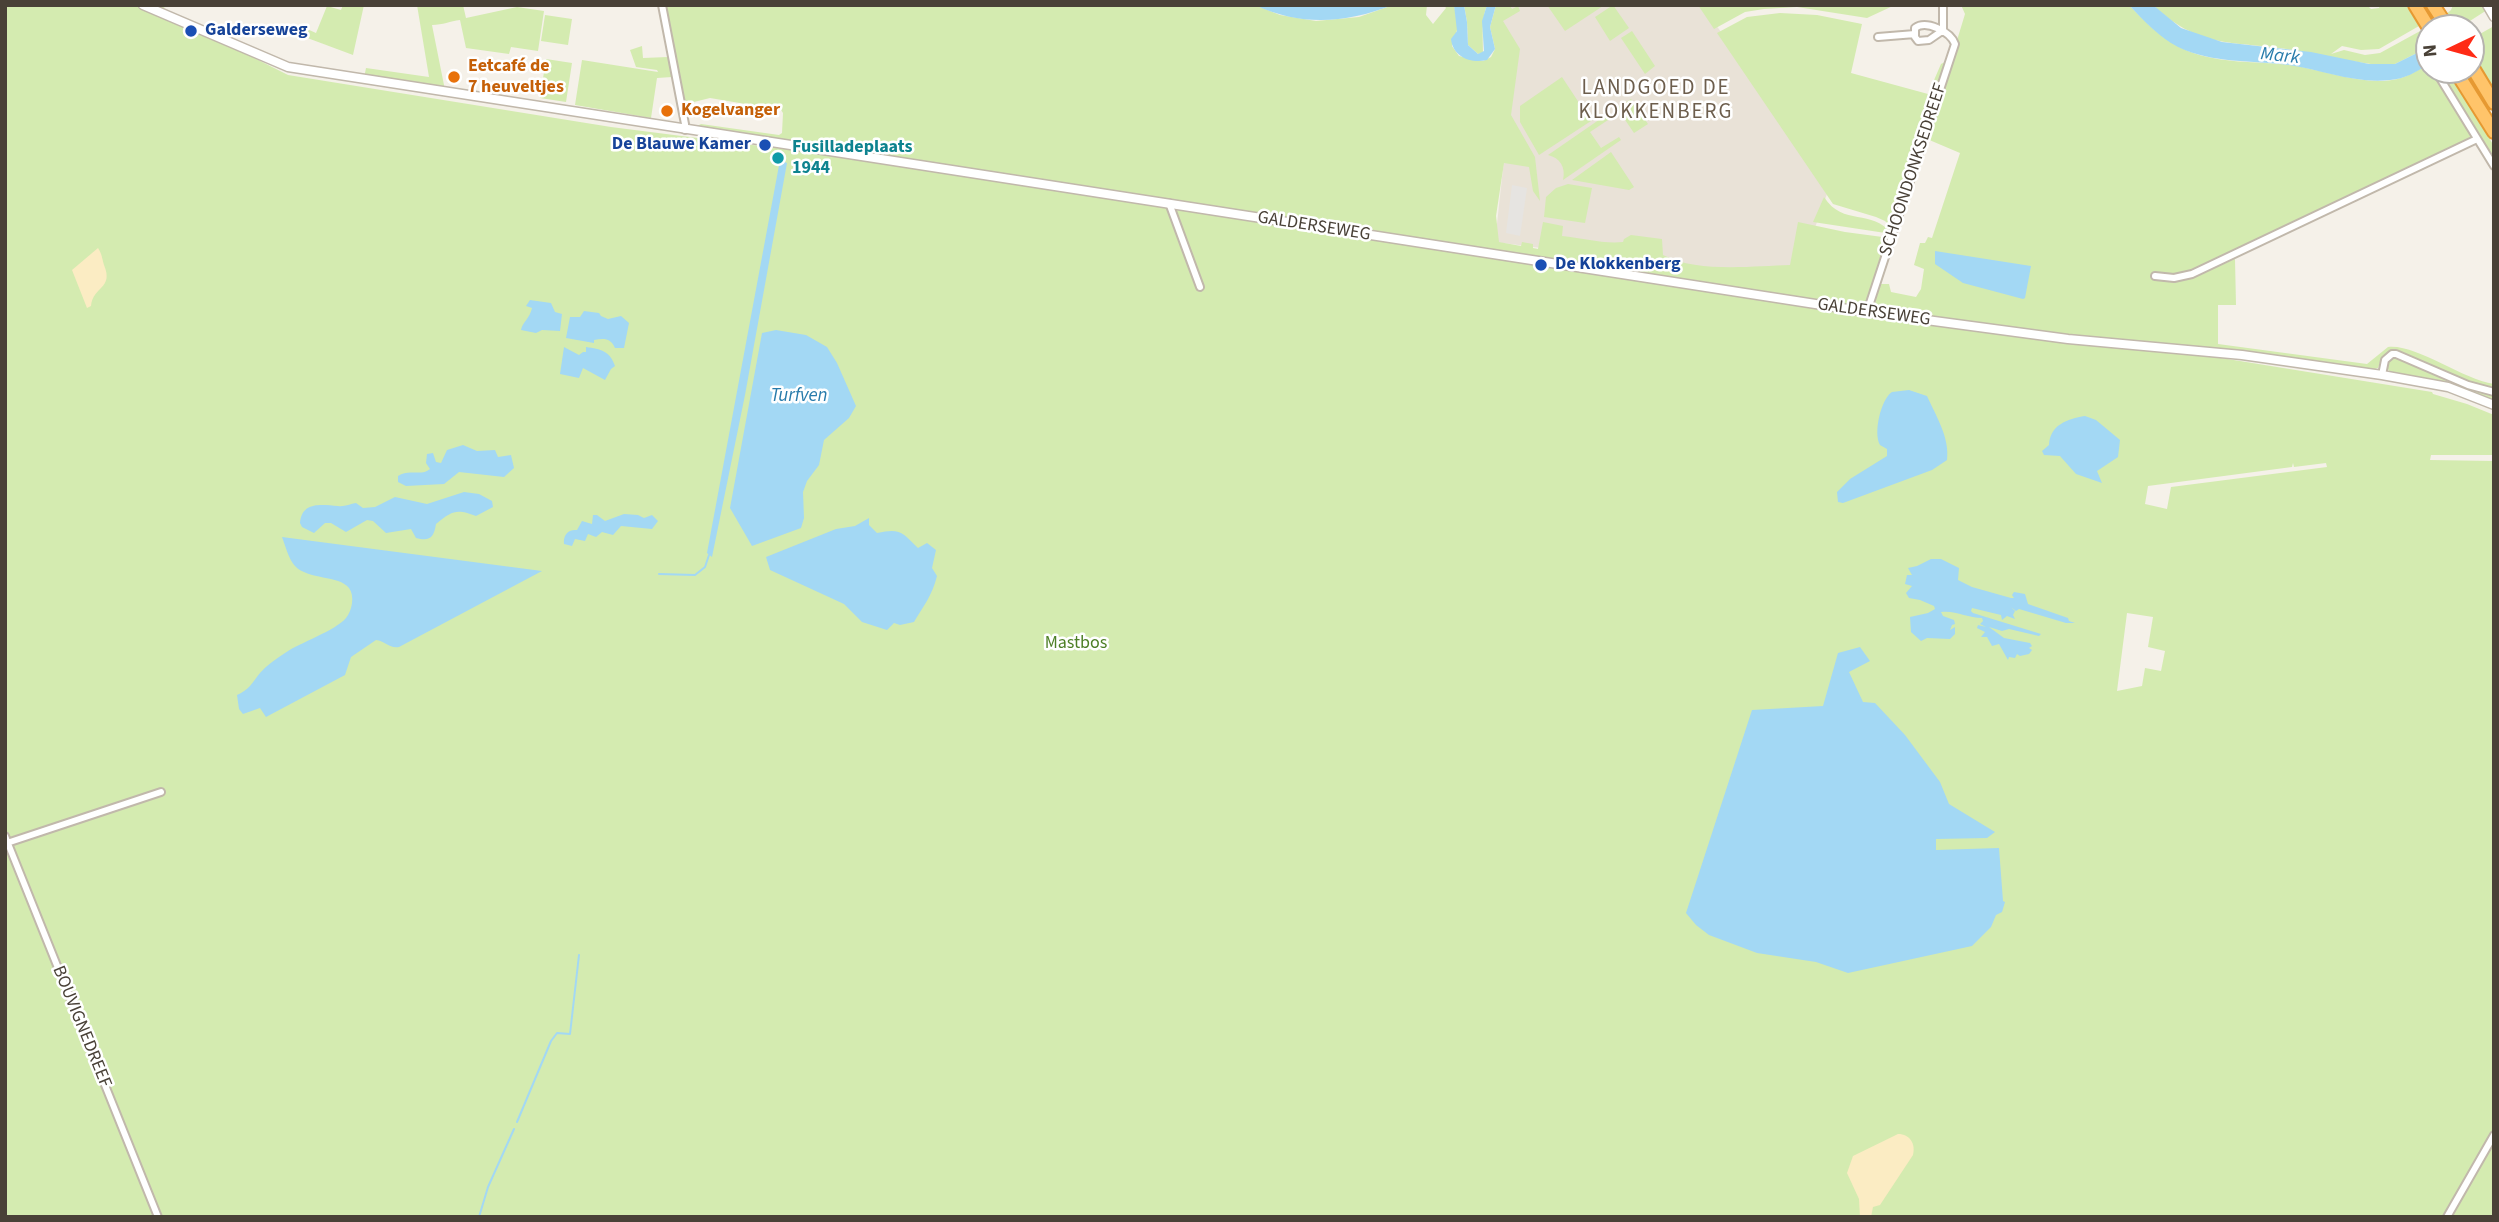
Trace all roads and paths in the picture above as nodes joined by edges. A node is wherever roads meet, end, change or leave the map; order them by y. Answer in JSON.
{"nodes":[{"id":1,"x":143,"y":5,"type":"edge"},
{"id":2,"x":662,"y":5,"type":"edge"},
{"id":3,"x":1943,"y":5,"type":"edge"},
{"id":4,"x":2487,"y":6,"type":"edge"},
{"id":5,"x":2494,"y":16,"type":"edge"},
{"id":6,"x":1943,"y":32,"type":"junction"},
{"id":7,"x":1915,"y":34,"type":"junction"},
{"id":8,"x":1878,"y":37,"type":"dead end"},
{"id":9,"x":2444,"y":84,"type":"edge"},
{"id":10,"x":2464,"y":84,"type":"edge"},
{"id":11,"x":2482,"y":84,"type":"edge"},
{"id":12,"x":2494,"y":103,"type":"edge"},
{"id":13,"x":685,"y":130,"type":"junction"},
{"id":14,"x":2494,"y":132,"type":"edge"},
{"id":15,"x":2477,"y":139,"type":"junction"},
{"id":16,"x":2494,"y":166,"type":"edge"},
{"id":17,"x":1170,"y":203,"type":"junction"},
{"id":18,"x":2155,"y":276,"type":"dead end"},
{"id":19,"x":1200,"y":286,"type":"dead end"},
{"id":20,"x":1867,"y":312,"type":"junction"},
{"id":21,"x":2382,"y":375,"type":"junction"},
{"id":22,"x":2494,"y":393,"type":"edge"},
{"id":23,"x":2494,"y":405,"type":"edge"},
{"id":24,"x":161,"y":792,"type":"dead end"},
{"id":25,"x":6,"y":841,"type":"edge"},
{"id":26,"x":2494,"y":1135,"type":"edge"},
{"id":27,"x":158,"y":1217,"type":"edge"},
{"id":28,"x":2447,"y":1217,"type":"edge"}],
"edges":[{"from":1,"to":13,"type":"street","name":"GALDERSEWEG"},
{"from":2,"to":13,"type":"street"},
{"from":3,"to":6,"type":"street","name":"SCHOONDONKSEDREEF"},
{"from":4,"to":5,"type":"street"},
{"from":6,"to":7,"type":"street"},
{"from":6,"to":7,"type":"street"},
{"from":6,"to":20,"type":"street","name":"SCHOONDONKSEDREEF"},
{"from":7,"to":8,"type":"street"},
{"from":9,"to":15,"type":"street"},
{"from":10,"to":14,"type":"highway"},
{"from":11,"to":12,"type":"highway"},
{"from":13,"to":17,"type":"street","name":"GALDERSEWEG"},
{"from":15,"to":16,"type":"street"},
{"from":15,"to":18,"type":"street"},
{"from":17,"to":19,"type":"street"},
{"from":17,"to":20,"type":"street","name":"GALDERSEWEG"},
{"from":20,"to":21,"type":"street","name":"GALDERSEWEG"},
{"from":21,"to":22,"type":"street"},
{"from":21,"to":23,"type":"street","name":"GALDERSEWEG"},
{"from":24,"to":25,"type":"street"},
{"from":25,"to":27,"type":"street","name":"BOUVIGNEDREEF"},
{"from":26,"to":28,"type":"street"}]}
